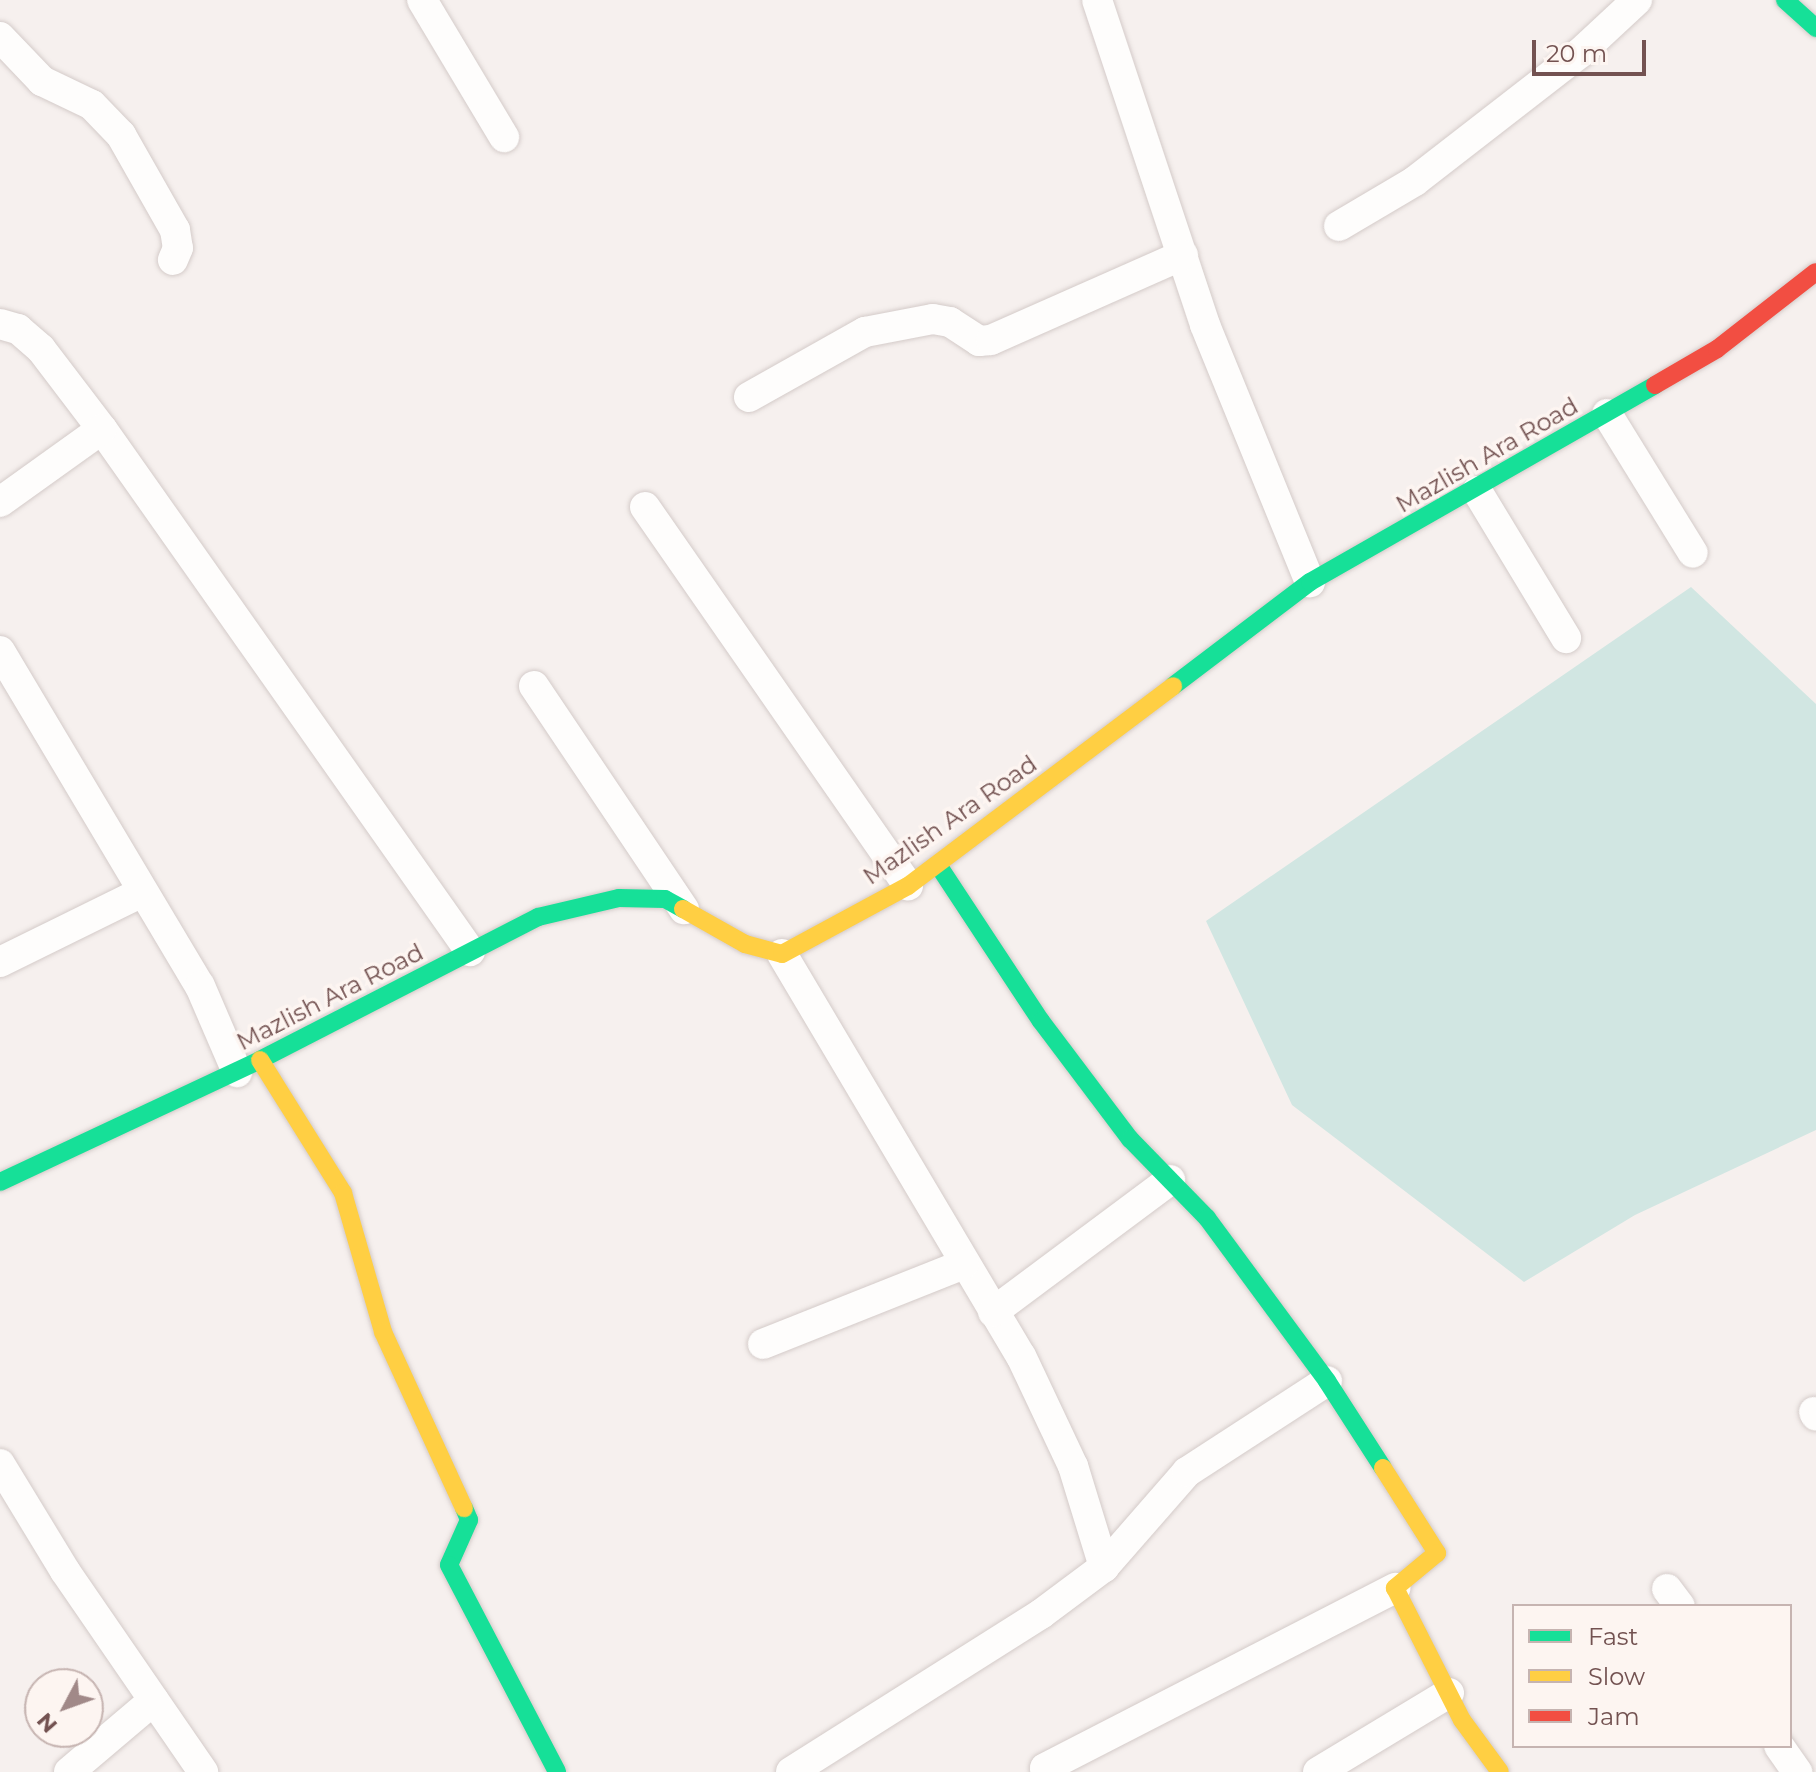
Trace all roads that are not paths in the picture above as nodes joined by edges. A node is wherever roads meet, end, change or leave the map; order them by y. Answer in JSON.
{"nodes":[{"id":1,"x":422,"y":0,"type":"edge"},
{"id":2,"x":1097,"y":0,"type":"edge"},
{"id":3,"x":1637,"y":0,"type":"edge"},
{"id":4,"x":1785,"y":0,"type":"edge"},
{"id":5,"x":1816,"y":28,"type":"edge"},
{"id":6,"x":0,"y":37,"type":"edge"},
{"id":7,"x":504,"y":137,"type":"dead end"},
{"id":8,"x":1339,"y":226,"type":"dead end"},
{"id":9,"x":1183,"y":255,"type":"junction"},
{"id":10,"x":173,"y":260,"type":"dead end"},
{"id":11,"x":1816,"y":272,"type":"edge"},
{"id":12,"x":0,"y":324,"type":"edge"},
{"id":13,"x":749,"y":397,"type":"dead end"},
{"id":14,"x":1607,"y":414,"type":"junction"},
{"id":15,"x":102,"y":429,"type":"junction"},
{"id":16,"x":1477,"y":491,"type":"junction"},
{"id":17,"x":0,"y":502,"type":"edge"},
{"id":18,"x":645,"y":507,"type":"dead end"},
{"id":19,"x":1693,"y":553,"type":"dead end"},
{"id":20,"x":1310,"y":582,"type":"junction"},
{"id":21,"x":1566,"y":638,"type":"dead end"},
{"id":22,"x":0,"y":651,"type":"edge"},
{"id":23,"x":534,"y":686,"type":"dead end"},
{"id":24,"x":938,"y":865,"type":"junction"},
{"id":25,"x":908,"y":886,"type":"junction"},
{"id":26,"x":142,"y":892,"type":"junction"},
{"id":27,"x":685,"y":910,"type":"junction"},
{"id":28,"x":470,"y":951,"type":"junction"},
{"id":29,"x":782,"y":954,"type":"junction"},
{"id":30,"x":0,"y":962,"type":"edge"},
{"id":31,"x":249,"y":1066,"type":"junction"},
{"id":32,"x":1170,"y":1180,"type":"junction"},
{"id":33,"x":0,"y":1182,"type":"edge"},
{"id":34,"x":964,"y":1264,"type":"junction"},
{"id":35,"x":993,"y":1312,"type":"junction"},
{"id":36,"x":763,"y":1344,"type":"dead end"},
{"id":37,"x":1327,"y":1381,"type":"junction"},
{"id":38,"x":0,"y":1464,"type":"edge"},
{"id":39,"x":1104,"y":1567,"type":"junction"},
{"id":40,"x":1395,"y":1588,"type":"junction"},
{"id":41,"x":1449,"y":1693,"type":"junction"},
{"id":42,"x":154,"y":1700,"type":"junction"},
{"id":43,"x":1780,"y":1748,"type":"edge"},
{"id":44,"x":69,"y":1772,"type":"edge"},
{"id":45,"x":203,"y":1772,"type":"edge"},
{"id":46,"x":557,"y":1772,"type":"edge"},
{"id":47,"x":791,"y":1772,"type":"edge"},
{"id":48,"x":1047,"y":1772,"type":"edge"},
{"id":49,"x":1318,"y":1772,"type":"edge"},
{"id":50,"x":1500,"y":1772,"type":"edge"},
{"id":51,"x":1797,"y":1772,"type":"edge"}],
"edges":[{"from":1,"to":7,"type":"street"},
{"from":2,"to":9,"type":"street"},
{"from":3,"to":8,"type":"street"},
{"from":4,"to":5,"type":"street"},
{"from":6,"to":10,"type":"street"},
{"from":9,"to":13,"type":"street"},
{"from":9,"to":20,"type":"street"},
{"from":11,"to":14,"type":"street","name":"Mazlish Ara Road"},
{"from":12,"to":15,"type":"street"},
{"from":14,"to":16,"type":"street","name":"Mazlish Ara Road"},
{"from":14,"to":19,"type":"street"},
{"from":15,"to":17,"type":"street"},
{"from":15,"to":28,"type":"street"},
{"from":16,"to":20,"type":"street","name":"Mazlish Ara Road"},
{"from":16,"to":21,"type":"street"},
{"from":18,"to":25,"type":"street"},
{"from":20,"to":24,"type":"street","name":"Mazlish Ara Road"},
{"from":22,"to":26,"type":"street"},
{"from":23,"to":27,"type":"street"},
{"from":24,"to":25,"type":"street","name":"Mazlish Ara Road"},
{"from":24,"to":32,"type":"street"},
{"from":25,"to":29,"type":"street","name":"Mazlish Ara Road"},
{"from":26,"to":30,"type":"street"},
{"from":26,"to":31,"type":"street"},
{"from":27,"to":28,"type":"street","name":"Mazlish Ara Road"},
{"from":27,"to":29,"type":"street","name":"Mazlish Ara Road"},
{"from":28,"to":31,"type":"street","name":"Mazlish Ara Road"},
{"from":29,"to":34,"type":"street"},
{"from":31,"to":33,"type":"street","name":"Mazlish Ara Road"},
{"from":31,"to":46,"type":"street"},
{"from":32,"to":35,"type":"street"},
{"from":32,"to":37,"type":"street"},
{"from":34,"to":35,"type":"street"},
{"from":34,"to":36,"type":"street"},
{"from":35,"to":39,"type":"street"},
{"from":37,"to":39,"type":"street"},
{"from":37,"to":40,"type":"street"},
{"from":38,"to":42,"type":"street"},
{"from":39,"to":47,"type":"street"},
{"from":40,"to":41,"type":"street"},
{"from":40,"to":48,"type":"street"},
{"from":41,"to":49,"type":"street"},
{"from":41,"to":50,"type":"street"},
{"from":42,"to":44,"type":"street"},
{"from":42,"to":45,"type":"street"},
{"from":43,"to":51,"type":"street"}]}
